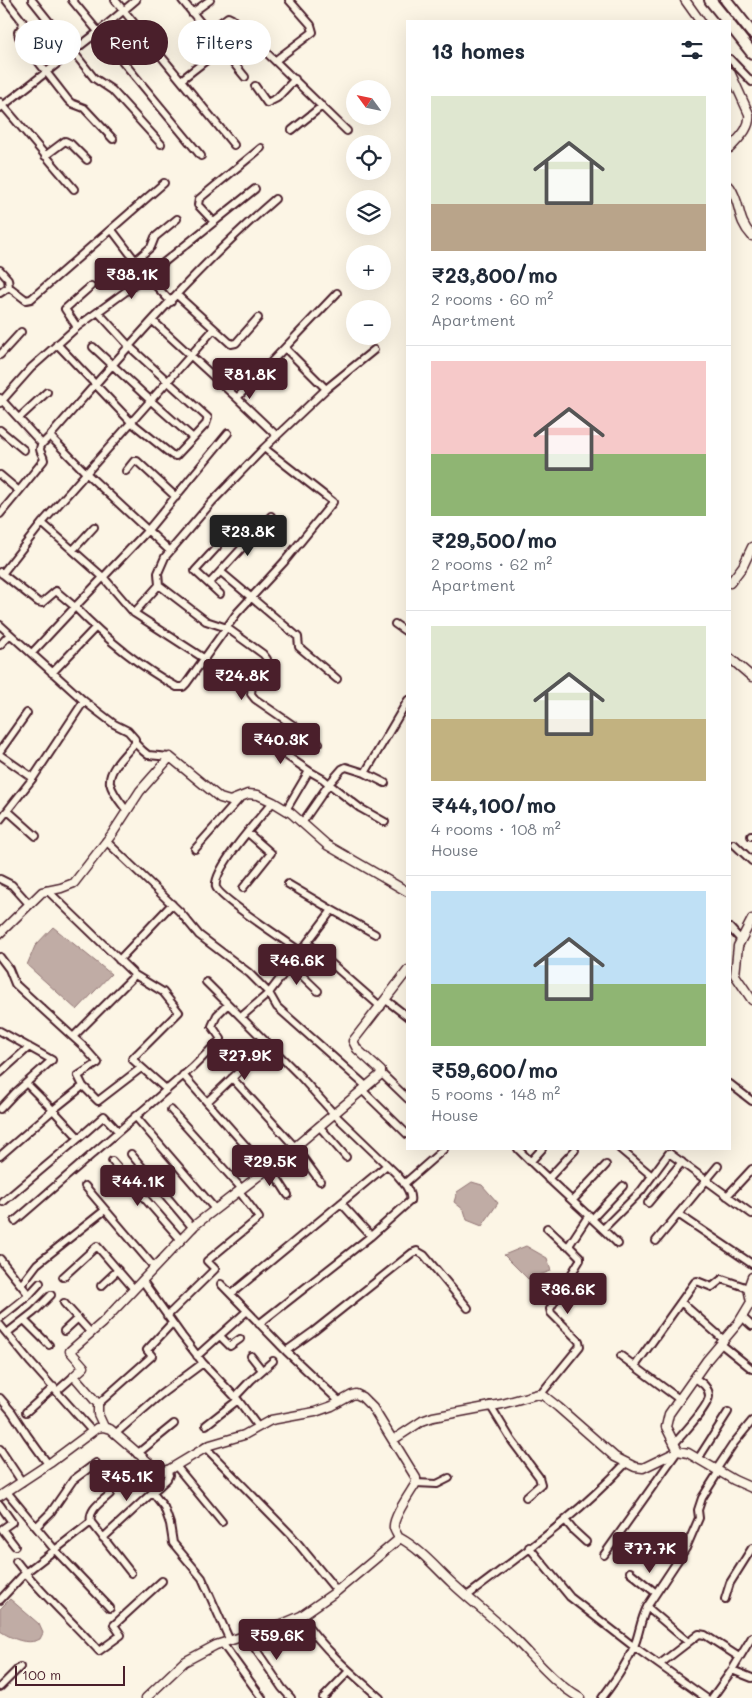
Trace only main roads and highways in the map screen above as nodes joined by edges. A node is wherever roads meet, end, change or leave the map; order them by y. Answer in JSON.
{"nodes":[{"id":1,"x":710,"y":0,"type":"edge"},
{"id":2,"x":726,"y":0,"type":"edge"},
{"id":3,"x":726,"y":20,"type":"edge"},
{"id":4,"x":731,"y":26,"type":"edge"},
{"id":5,"x":752,"y":33,"type":"edge"},
{"id":6,"x":752,"y":53,"type":"edge"}],
"edges":[{"from":1,"to":3,"type":"highway"},
{"from":2,"to":5,"type":"highway"},
{"from":4,"to":6,"type":"highway"}]}
